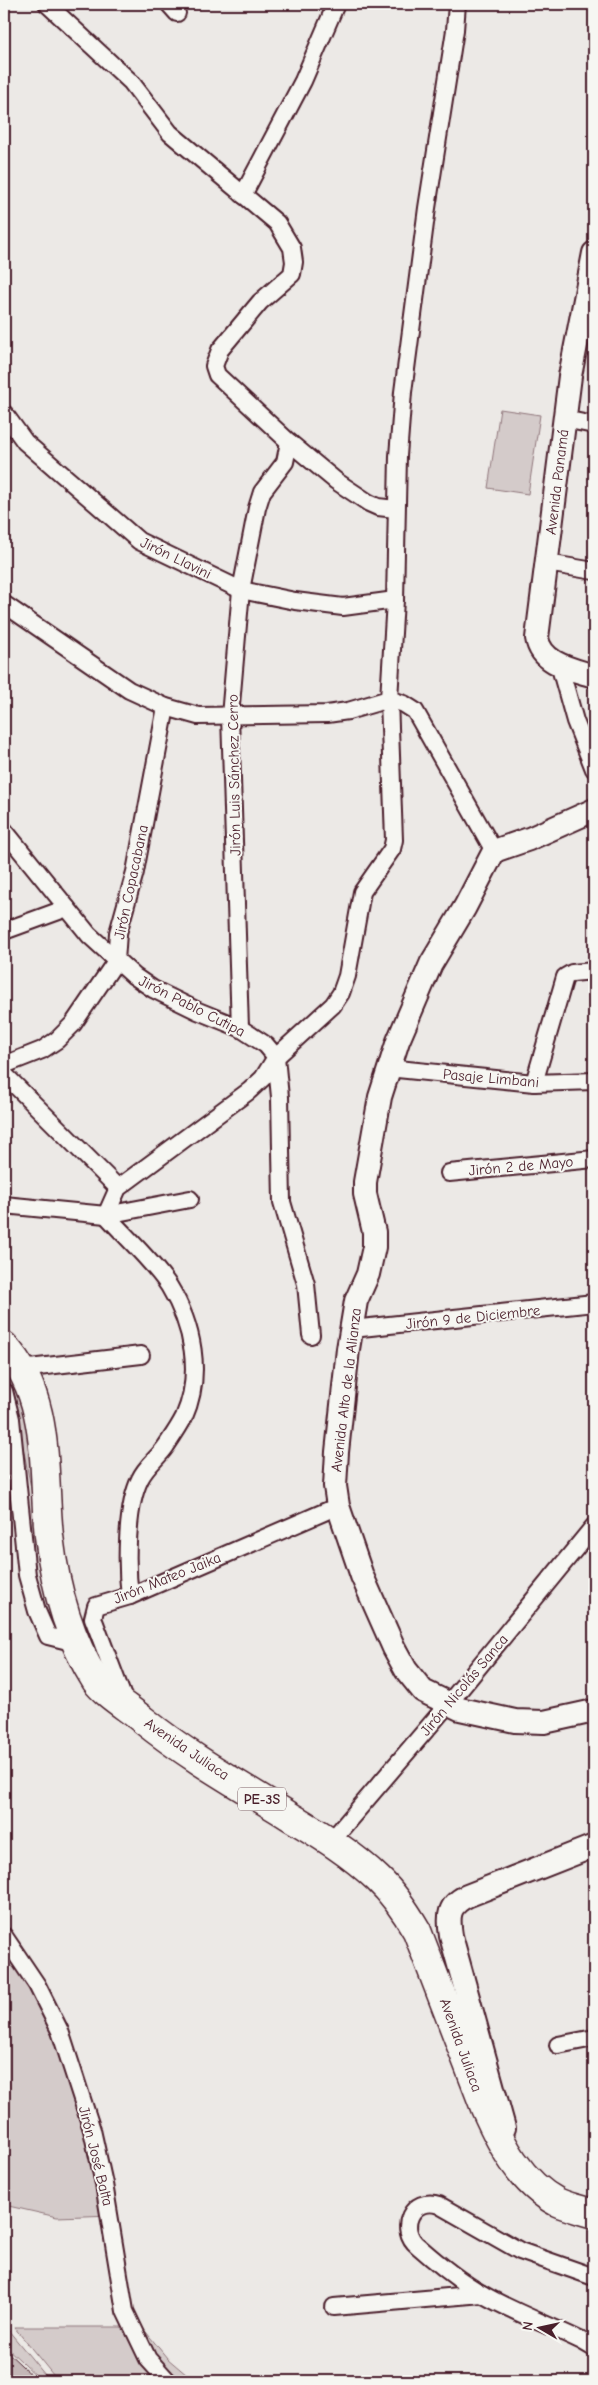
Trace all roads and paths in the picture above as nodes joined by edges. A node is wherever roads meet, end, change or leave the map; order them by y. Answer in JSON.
{"nodes":[{"id":1,"x":47,"y":4,"type":"edge"},
{"id":2,"x":336,"y":4,"type":"edge"},
{"id":3,"x":456,"y":4,"type":"edge"},
{"id":4,"x":244,"y":195,"type":"junction"},
{"id":5,"x":594,"y":253,"type":"edge"},
{"id":6,"x":4,"y":412,"type":"edge"},
{"id":7,"x":564,"y":419,"type":"junction"},
{"id":8,"x":594,"y":425,"type":"edge"},
{"id":9,"x":289,"y":442,"type":"junction"},
{"id":10,"x":396,"y":509,"type":"junction"},
{"id":11,"x":547,"y":563,"type":"junction"},
{"id":12,"x":594,"y":571,"type":"edge"},
{"id":13,"x":241,"y":590,"type":"junction"},
{"id":14,"x":395,"y":600,"type":"junction"},
{"id":15,"x":4,"y":604,"type":"edge"},
{"id":16,"x":559,"y":664,"type":"junction"},
{"id":17,"x":594,"y":676,"type":"edge"},
{"id":18,"x":389,"y":698,"type":"junction"},
{"id":19,"x":166,"y":707,"type":"junction"},
{"id":20,"x":230,"y":716,"type":"junction"},
{"id":21,"x":594,"y":768,"type":"edge"},
{"id":22,"x":594,"y":810,"type":"edge"},
{"id":23,"x":4,"y":830,"type":"edge"},
{"id":24,"x":494,"y":851,"type":"junction"},
{"id":25,"x":67,"y":908,"type":"junction"},
{"id":26,"x":4,"y":931,"type":"edge"},
{"id":27,"x":116,"y":960,"type":"junction"},
{"id":28,"x":594,"y":971,"type":"edge"},
{"id":29,"x":240,"y":1028,"type":"junction"},
{"id":30,"x":276,"y":1057,"type":"junction"},
{"id":31,"x":4,"y":1065,"type":"edge"},
{"id":32,"x":388,"y":1068,"type":"junction"},
{"id":33,"x":4,"y":1074,"type":"edge"},
{"id":34,"x":594,"y":1081,"type":"edge"},
{"id":35,"x":534,"y":1083,"type":"junction"},
{"id":36,"x":594,"y":1159,"type":"edge"},
{"id":37,"x":449,"y":1173,"type":"dead end"},
{"id":38,"x":118,"y":1188,"type":"junction"},
{"id":39,"x":190,"y":1199,"type":"dead end"},
{"id":40,"x":4,"y":1206,"type":"edge"},
{"id":41,"x":106,"y":1215,"type":"junction"},
{"id":42,"x":594,"y":1303,"type":"edge"},
{"id":43,"x":352,"y":1329,"type":"junction"},
{"id":44,"x":311,"y":1335,"type":"dead end"},
{"id":45,"x":4,"y":1346,"type":"edge"},
{"id":46,"x":140,"y":1355,"type":"dead end"},
{"id":47,"x":21,"y":1370,"type":"junction"},
{"id":48,"x":4,"y":1391,"type":"edge"},
{"id":49,"x":338,"y":1506,"type":"junction"},
{"id":50,"x":594,"y":1526,"type":"edge"},
{"id":51,"x":130,"y":1596,"type":"junction"},
{"id":52,"x":76,"y":1643,"type":"junction"},
{"id":53,"x":449,"y":1702,"type":"junction"},
{"id":54,"x":127,"y":1707,"type":"junction"},
{"id":55,"x":594,"y":1711,"type":"edge"},
{"id":56,"x":331,"y":1841,"type":"junction"},
{"id":57,"x":594,"y":1846,"type":"edge"},
{"id":58,"x":4,"y":1936,"type":"edge"},
{"id":59,"x":594,"y":2038,"type":"edge"},
{"id":60,"x":558,"y":2045,"type":"dead end"},
{"id":61,"x":515,"y":2165,"type":"junction"},
{"id":62,"x":594,"y":2214,"type":"edge"},
{"id":63,"x":594,"y":2277,"type":"edge"},
{"id":64,"x":482,"y":2294,"type":"junction"},
{"id":65,"x":334,"y":2307,"type":"dead end"},
{"id":66,"x":590,"y":2345,"type":"edge"},
{"id":67,"x":168,"y":2381,"type":"edge"}],
"edges":[{"from":1,"to":4,"type":"street"},
{"from":2,"to":4,"type":"street"},
{"from":3,"to":10,"type":"street"},
{"from":4,"to":9,"type":"street"},
{"from":5,"to":7,"type":"street","name":"Avenida Panamá"},
{"from":6,"to":13,"type":"street","name":"Jirón Llavini"},
{"from":7,"to":8,"type":"street"},
{"from":7,"to":11,"type":"street","name":"Avenida Panamá"},
{"from":9,"to":10,"type":"street"},
{"from":9,"to":13,"type":"street","name":"Jirón Luis Sánchez Cerro"},
{"from":10,"to":14,"type":"street"},
{"from":11,"to":12,"type":"street"},
{"from":11,"to":16,"type":"street","name":"Avenida Panamá"},
{"from":13,"to":14,"type":"street","name":"Jirón Llavini"},
{"from":13,"to":20,"type":"street","name":"Jirón Luis Sánchez Cerro"},
{"from":14,"to":18,"type":"street"},
{"from":15,"to":19,"type":"street"},
{"from":16,"to":17,"type":"street","name":"Avenida Panamá"},
{"from":16,"to":21,"type":"street"},
{"from":18,"to":20,"type":"street"},
{"from":18,"to":24,"type":"street"},
{"from":18,"to":30,"type":"street"},
{"from":19,"to":20,"type":"street"},
{"from":19,"to":27,"type":"street","name":"Jirón Copacabana"},
{"from":20,"to":29,"type":"street","name":"Jirón Luis Sánchez Cerro"},
{"from":22,"to":24,"type":"street"},
{"from":23,"to":25,"type":"street","name":"Jirón Pablo Cutipa"},
{"from":24,"to":32,"type":"street","name":"Avenida Alto de la Alianza"},
{"from":25,"to":26,"type":"street"},
{"from":25,"to":27,"type":"street","name":"Jirón Pablo Cutipa"},
{"from":27,"to":29,"type":"street","name":"Jirón Pablo Cutipa"},
{"from":27,"to":31,"type":"street","name":"Jirón Copacabana"},
{"from":28,"to":35,"type":"street"},
{"from":29,"to":30,"type":"street","name":"Jirón Pablo Cutipa"},
{"from":30,"to":38,"type":"street"},
{"from":30,"to":44,"type":"street"},
{"from":32,"to":35,"type":"street","name":"Pasaje Limbani"},
{"from":32,"to":43,"type":"street","name":"Avenida Alto de la Alianza"},
{"from":33,"to":38,"type":"street"},
{"from":34,"to":35,"type":"street","name":"Pasaje Limbani"},
{"from":36,"to":37,"type":"street","name":"Jirón 2 de Mayo"},
{"from":38,"to":41,"type":"street"},
{"from":39,"to":41,"type":"street"},
{"from":40,"to":41,"type":"street"},
{"from":41,"to":51,"type":"street"},
{"from":42,"to":43,"type":"street","name":"Jirón 9 de Diciembre"},
{"from":43,"to":49,"type":"street","name":"Avenida Alto de la Alianza"},
{"from":45,"to":47,"type":"highway","name":"Avenida Juliaca","number":"PE-3S"},
{"from":46,"to":47,"type":"street"},
{"from":47,"to":52,"type":"highway","name":"Avenida Juliaca","number":"PE-3S"},
{"from":48,"to":52,"type":"street"},
{"from":49,"to":51,"type":"street","name":"Jirón Mateo Jaika"},
{"from":49,"to":53,"type":"street","name":"Avenida Alto de la Alianza"},
{"from":50,"to":53,"type":"street","name":"Jirón Nicolás Sanca"},
{"from":51,"to":54,"type":"street","name":"Jirón Mateo Jaika"},
{"from":52,"to":54,"type":"highway","name":"Avenida Juliaca","number":"PE-3S"},
{"from":53,"to":55,"type":"street","name":"Avenida Alto de la Alianza"},
{"from":53,"to":56,"type":"street","name":"Jirón Nicolás Sanca"},
{"from":54,"to":56,"type":"highway","name":"Avenida Juliaca","number":"PE-3S"},
{"from":56,"to":61,"type":"highway","name":"Avenida Juliaca","number":"PE-3S"},
{"from":57,"to":61,"type":"street"},
{"from":58,"to":67,"type":"street","name":"Jirón José Balta"},
{"from":59,"to":60,"type":"street"},
{"from":61,"to":62,"type":"highway","name":"Avenida Juliaca","number":"PE-3S"},
{"from":63,"to":64,"type":"street"},
{"from":64,"to":65,"type":"street"},
{"from":64,"to":66,"type":"street"}]}
